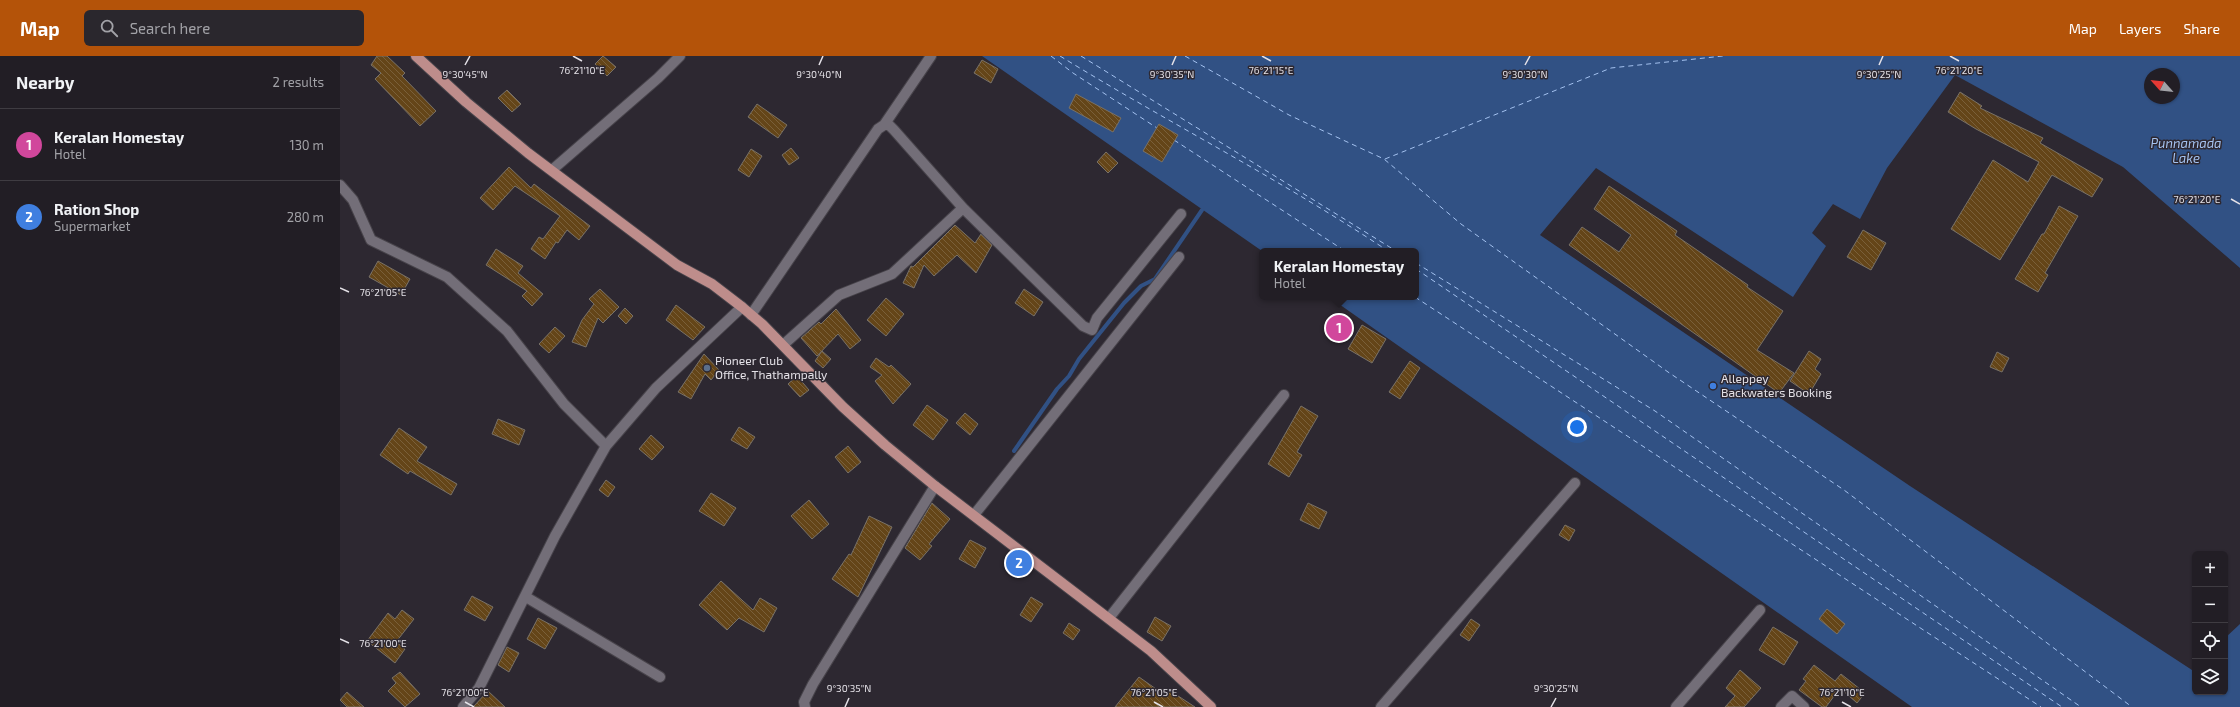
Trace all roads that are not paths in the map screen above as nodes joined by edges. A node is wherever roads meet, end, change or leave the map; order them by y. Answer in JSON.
{"nodes":[{"id":1,"x":416,"y":56,"type":"edge"},
{"id":2,"x":680,"y":56,"type":"edge"},
{"id":3,"x":931,"y":56,"type":"edge"},
{"id":4,"x":884,"y":125,"type":"junction"},
{"id":5,"x":552,"y":170,"type":"junction"},
{"id":6,"x":340,"y":185,"type":"edge"},
{"id":7,"x":963,"y":208,"type":"junction"},
{"id":8,"x":1181,"y":214,"type":"dead end"},
{"id":9,"x":1179,"y":257,"type":"dead end"},
{"id":10,"x":742,"y":307,"type":"junction"},
{"id":11,"x":751,"y":315,"type":"junction"},
{"id":12,"x":783,"y":346,"type":"junction"},
{"id":13,"x":1284,"y":395,"type":"dead end"},
{"id":14,"x":606,"y":446,"type":"junction"},
{"id":15,"x":1575,"y":483,"type":"dead end"},
{"id":16,"x":935,"y":486,"type":"junction"},
{"id":17,"x":974,"y":515,"type":"junction"},
{"id":18,"x":526,"y":597,"type":"junction"},
{"id":19,"x":1760,"y":610,"type":"dead end"},
{"id":20,"x":1109,"y":618,"type":"junction"},
{"id":21,"x":660,"y":677,"type":"dead end"},
{"id":22,"x":463,"y":707,"type":"edge"},
{"id":23,"x":805,"y":707,"type":"edge"},
{"id":24,"x":1211,"y":707,"type":"edge"},
{"id":25,"x":1380,"y":707,"type":"edge"},
{"id":26,"x":1676,"y":707,"type":"edge"},
{"id":27,"x":1781,"y":707,"type":"edge"},
{"id":28,"x":1804,"y":707,"type":"edge"}],
"edges":[{"from":1,"to":5,"type":"main road"},
{"from":2,"to":5,"type":"street"},
{"from":3,"to":4,"type":"street"},
{"from":4,"to":7,"type":"street"},
{"from":4,"to":11,"type":"street"},
{"from":5,"to":10,"type":"main road"},
{"from":6,"to":14,"type":"street"},
{"from":7,"to":8,"type":"street"},
{"from":7,"to":12,"type":"street"},
{"from":9,"to":17,"type":"street"},
{"from":10,"to":11,"type":"main road"},
{"from":10,"to":14,"type":"street"},
{"from":11,"to":12,"type":"main road"},
{"from":12,"to":16,"type":"main road"},
{"from":13,"to":20,"type":"street"},
{"from":14,"to":18,"type":"street"},
{"from":15,"to":25,"type":"street"},
{"from":16,"to":17,"type":"main road"},
{"from":16,"to":23,"type":"street"},
{"from":17,"to":20,"type":"main road"},
{"from":18,"to":21,"type":"street"},
{"from":18,"to":22,"type":"street"},
{"from":19,"to":26,"type":"street"},
{"from":20,"to":24,"type":"main road"},
{"from":27,"to":28,"type":"street"}]}
